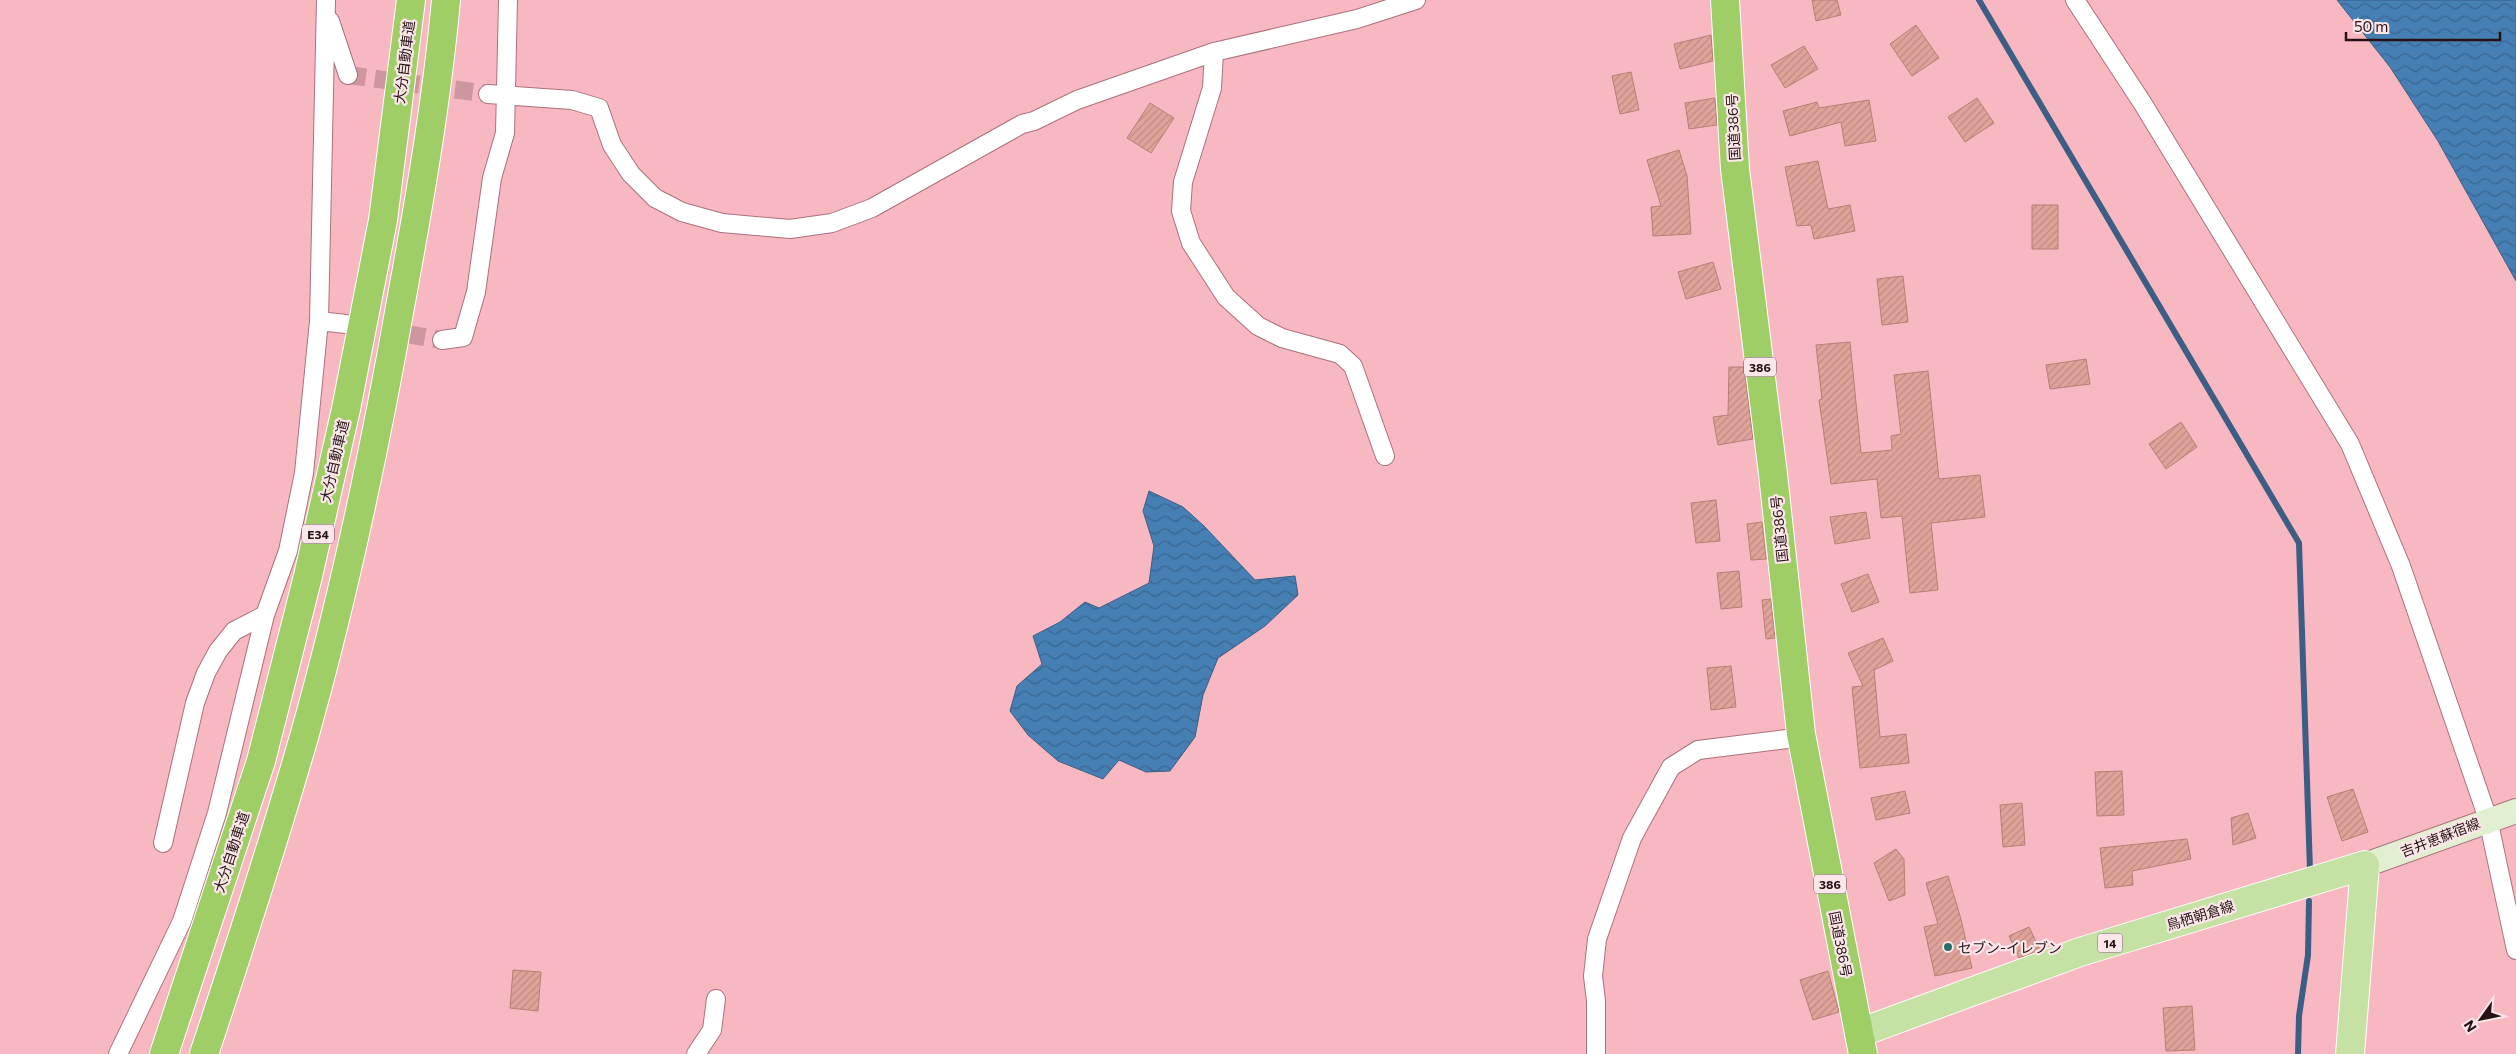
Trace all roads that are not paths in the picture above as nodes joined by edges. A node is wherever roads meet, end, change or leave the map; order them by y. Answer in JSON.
{"nodes":[{"id":1,"x":411,"y":0,"type":"edge"},
{"id":2,"x":446,"y":0,"type":"edge"},
{"id":3,"x":508,"y":0,"type":"edge"},
{"id":4,"x":1416,"y":0,"type":"edge"},
{"id":5,"x":1725,"y":0,"type":"edge"},
{"id":6,"x":2075,"y":0,"type":"edge"},
{"id":7,"x":324,"y":3,"type":"edge"},
{"id":8,"x":1214,"y":52,"type":"junction"},
{"id":9,"x":348,"y":75,"type":"dead end"},
{"id":10,"x":488,"y":94,"type":"tunnel mouth"},
{"id":11,"x":506,"y":96,"type":"junction"},
{"id":12,"x":319,"y":321,"type":"junction"},
{"id":13,"x":346,"y":324,"type":"tunnel mouth"},
{"id":14,"x":442,"y":340,"type":"tunnel mouth"},
{"id":15,"x":1385,"y":456,"type":"dead end"},
{"id":16,"x":266,"y":615,"type":"junction"},
{"id":17,"x":1801,"y":734,"type":"junction"},
{"id":18,"x":2516,"y":811,"type":"edge"},
{"id":19,"x":2488,"y":819,"type":"junction"},
{"id":20,"x":163,"y":843,"type":"dead end"},
{"id":21,"x":2365,"y":865,"type":"junction"},
{"id":22,"x":2516,"y":950,"type":"edge"},
{"id":23,"x":716,"y":999,"type":"dead end"},
{"id":24,"x":1861,"y":1044,"type":"edge"},
{"id":25,"x":118,"y":1054,"type":"edge"},
{"id":26,"x":164,"y":1054,"type":"edge"},
{"id":27,"x":204,"y":1054,"type":"edge"},
{"id":28,"x":696,"y":1054,"type":"edge"},
{"id":29,"x":1596,"y":1054,"type":"edge"},
{"id":30,"x":2350,"y":1054,"type":"edge"}],
"edges":[{"from":1,"to":26,"type":"highway","name":"大分自動車道","number":"E34"},
{"from":2,"to":27,"type":"highway","number":"E34"},
{"from":3,"to":11,"type":"street"},
{"from":4,"to":8,"type":"street"},
{"from":5,"to":17,"type":"highway","name":"国道386号","number":"386"},
{"from":6,"to":19,"type":"street"},
{"from":7,"to":9,"type":"street"},
{"from":7,"to":12,"type":"street"},
{"from":8,"to":11,"type":"street"},
{"from":8,"to":15,"type":"street"},
{"from":10,"to":11,"type":"street"},
{"from":11,"to":14,"type":"street"},
{"from":12,"to":13,"type":"street"},
{"from":12,"to":16,"type":"street"},
{"from":16,"to":20,"type":"street"},
{"from":16,"to":25,"type":"street"},
{"from":17,"to":24,"type":"highway","name":"国道386号","number":"386"},
{"from":17,"to":29,"type":"street"},
{"from":18,"to":19,"type":"main road","name":"吉井恵蘇宿線"},
{"from":19,"to":21,"type":"main road","name":"吉井恵蘇宿線"},
{"from":19,"to":22,"type":"street"},
{"from":21,"to":24,"type":"main road","name":"鳥栖朝倉線","number":"14"},
{"from":21,"to":30,"type":"main road"},
{"from":23,"to":28,"type":"street"}]}
